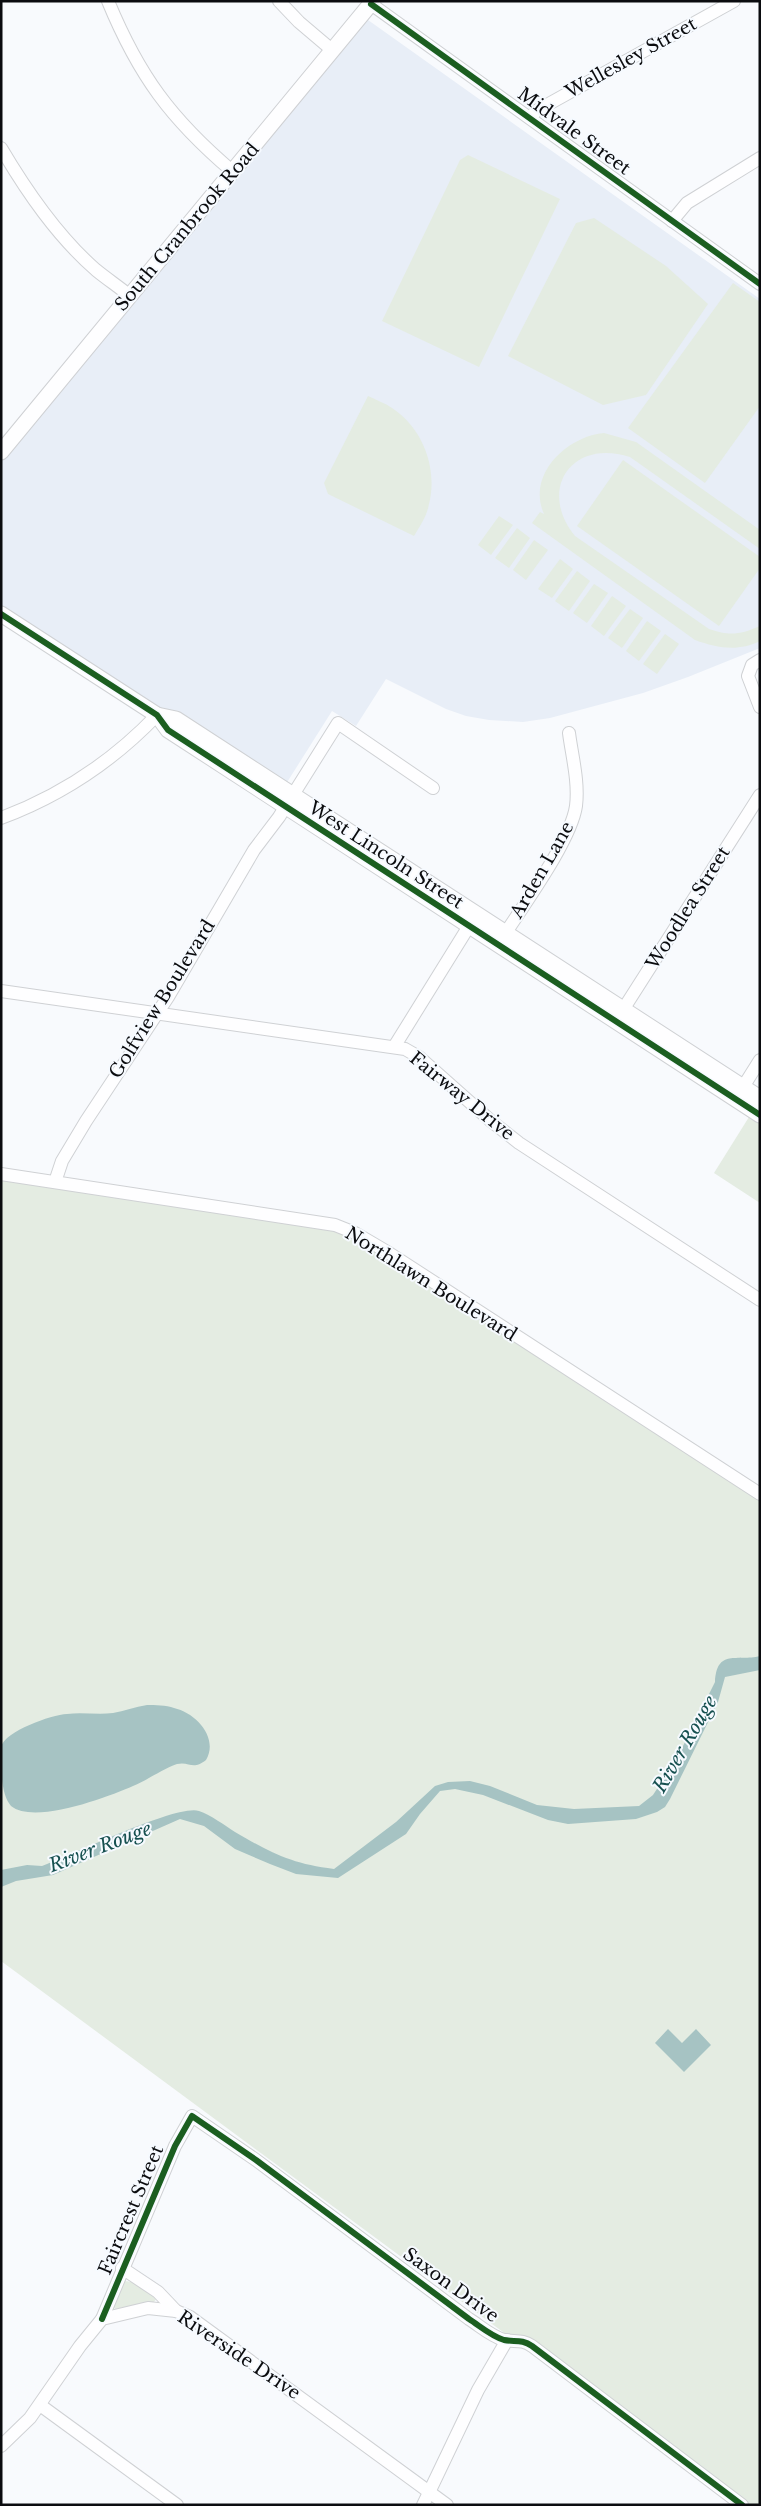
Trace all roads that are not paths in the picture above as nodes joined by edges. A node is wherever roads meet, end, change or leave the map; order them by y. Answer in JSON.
{"nodes":[{"id":1,"x":108,"y":1,"type":"edge"},
{"id":2,"x":279,"y":1,"type":"edge"},
{"id":3,"x":734,"y":1,"type":"edge"},
{"id":4,"x":372,"y":3,"type":"edge"},
{"id":5,"x":332,"y":50,"type":"junction"},
{"id":6,"x":530,"y":118,"type":"junction"},
{"id":7,"x":1,"y":148,"type":"edge"},
{"id":8,"x":760,"y":158,"type":"edge"},
{"id":9,"x":232,"y":171,"type":"junction"},
{"id":10,"x":672,"y":220,"type":"junction"},
{"id":11,"x":760,"y":284,"type":"edge"},
{"id":12,"x":130,"y":296,"type":"junction"},
{"id":13,"x":1,"y":452,"type":"edge"},
{"id":14,"x":1,"y":614,"type":"edge"},
{"id":15,"x":760,"y":660,"type":"edge"},
{"id":16,"x":760,"y":708,"type":"edge"},
{"id":17,"x":157,"y":715,"type":"junction"},
{"id":18,"x":569,"y":733,"type":"dead end"},
{"id":19,"x":433,"y":788,"type":"dead end"},
{"id":20,"x":760,"y":795,"type":"edge"},
{"id":21,"x":289,"y":801,"type":"junction"},
{"id":22,"x":1,"y":818,"type":"edge"},
{"id":23,"x":473,"y":920,"type":"junction"},
{"id":24,"x":502,"y":938,"type":"junction"},
{"id":25,"x":1,"y":991,"type":"edge"},
{"id":26,"x":157,"y":1012,"type":"junction"},
{"id":27,"x":620,"y":1015,"type":"junction"},
{"id":28,"x":394,"y":1047,"type":"junction"},
{"id":29,"x":760,"y":1060,"type":"edge"},
{"id":30,"x":739,"y":1093,"type":"junction"},
{"id":31,"x":760,"y":1098,"type":"edge"},
{"id":32,"x":760,"y":1115,"type":"edge"},
{"id":33,"x":1,"y":1174,"type":"edge"},
{"id":34,"x":55,"y":1182,"type":"junction"},
{"id":35,"x":760,"y":1300,"type":"edge"},
{"id":36,"x":760,"y":1494,"type":"edge"},
{"id":37,"x":192,"y":2116,"type":"joint"},
{"id":38,"x":122,"y":2268,"type":"junction"},
{"id":39,"x":176,"y":2311,"type":"junction"},
{"id":40,"x":102,"y":2319,"type":"junction"},
{"id":41,"x":506,"y":2340,"type":"junction"},
{"id":42,"x":40,"y":2405,"type":"junction"},
{"id":43,"x":1,"y":2446,"type":"edge"},
{"id":44,"x":429,"y":2492,"type":"junction"},
{"id":45,"x":177,"y":2505,"type":"edge"},
{"id":46,"x":422,"y":2505,"type":"edge"},
{"id":47,"x":447,"y":2505,"type":"edge"},
{"id":48,"x":742,"y":2505,"type":"edge"}],
"edges":[{"from":1,"to":9,"type":"street"},
{"from":2,"to":5,"type":"street"},
{"from":3,"to":6,"type":"street","name":"Wellesley Street"},
{"from":4,"to":5,"type":"street","name":"South Cranbrook Road"},
{"from":4,"to":6,"type":"street","name":"Midvale Street"},
{"from":5,"to":9,"type":"street","name":"South Cranbrook Road"},
{"from":6,"to":10,"type":"street","name":"Midvale Street"},
{"from":7,"to":12,"type":"street"},
{"from":8,"to":10,"type":"street"},
{"from":9,"to":12,"type":"street","name":"South Cranbrook Road"},
{"from":10,"to":11,"type":"street","name":"Midvale Street"},
{"from":12,"to":13,"type":"street","name":"South Cranbrook Road"},
{"from":14,"to":17,"type":"street","name":"West Lincoln Street"},
{"from":15,"to":16,"type":"street"},
{"from":17,"to":21,"type":"street","name":"West Lincoln Street"},
{"from":17,"to":22,"type":"street"},
{"from":18,"to":24,"type":"street","name":"Arden Lane"},
{"from":19,"to":21,"type":"street","name":"Golfview Boulevard"},
{"from":20,"to":27,"type":"street","name":"Woodlea Street"},
{"from":21,"to":23,"type":"street","name":"West Lincoln Street"},
{"from":21,"to":26,"type":"street","name":"Golfview Boulevard"},
{"from":23,"to":24,"type":"street","name":"West Lincoln Street"},
{"from":23,"to":28,"type":"street"},
{"from":24,"to":27,"type":"street","name":"West Lincoln Street"},
{"from":25,"to":26,"type":"street","name":"Fairway Drive"},
{"from":26,"to":28,"type":"street","name":"Fairway Drive"},
{"from":26,"to":34,"type":"street","name":"Golfview Boulevard"},
{"from":27,"to":30,"type":"street","name":"West Lincoln Street"},
{"from":28,"to":35,"type":"street","name":"Fairway Drive"},
{"from":29,"to":30,"type":"street"},
{"from":30,"to":31,"type":"street","name":"West Lincoln Street"},
{"from":30,"to":32,"type":"street","name":"West Lincoln Street"},
{"from":33,"to":34,"type":"street","name":"Northlawn Boulevard"},
{"from":34,"to":36,"type":"street","name":"Northlawn Boulevard"},
{"from":37,"to":38,"type":"street","name":"Faircrest Street"},
{"from":37,"to":41,"type":"street","name":"Saxon Drive"},
{"from":38,"to":39,"type":"street"},
{"from":38,"to":40,"type":"street","name":"Faircrest Street"},
{"from":39,"to":40,"type":"street","name":"Riverside Drive"},
{"from":39,"to":44,"type":"street","name":"Riverside Drive"},
{"from":40,"to":42,"type":"street"},
{"from":41,"to":44,"type":"street"},
{"from":41,"to":48,"type":"street","name":"Saxon Drive"},
{"from":42,"to":43,"type":"street"},
{"from":42,"to":45,"type":"street"},
{"from":44,"to":46,"type":"street"},
{"from":44,"to":47,"type":"street","name":"Riverside Drive"}]}
